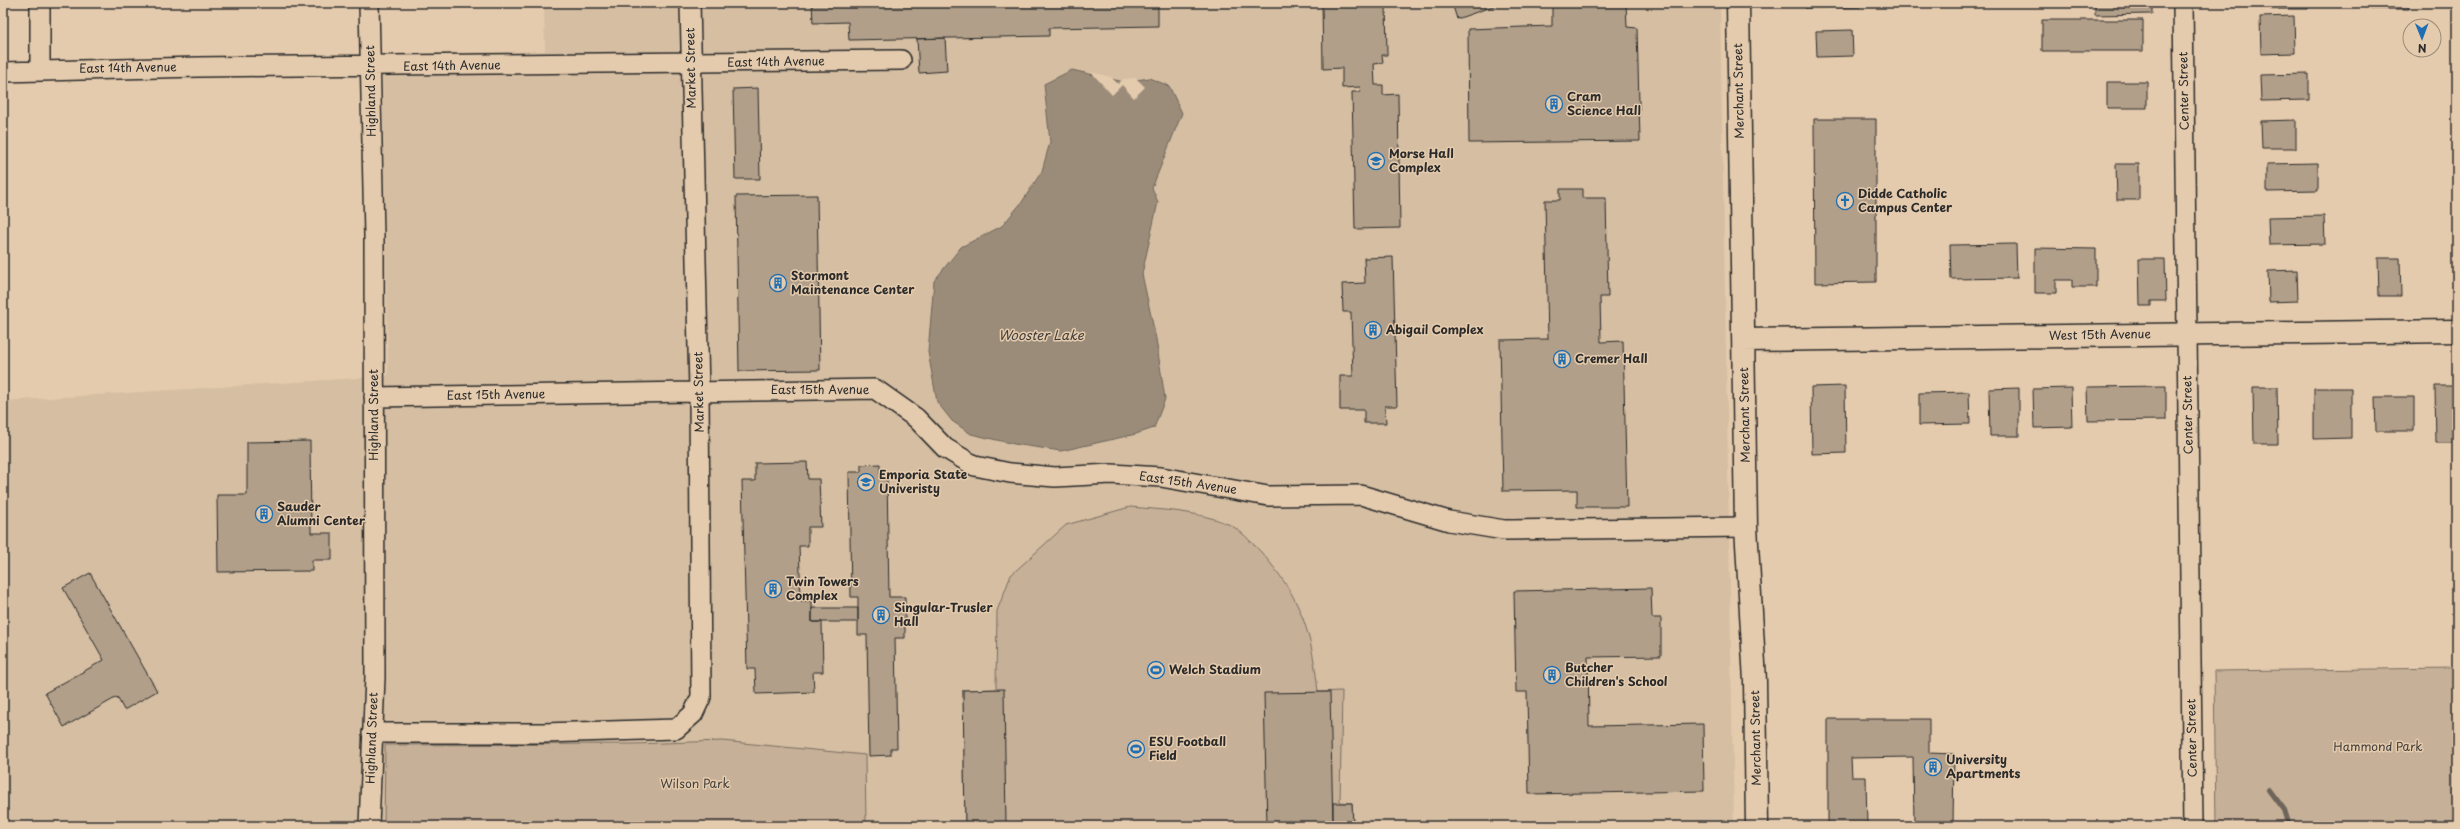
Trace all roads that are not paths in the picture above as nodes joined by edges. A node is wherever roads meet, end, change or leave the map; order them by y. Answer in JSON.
{"nodes":[{"id":1,"x":40,"y":3,"type":"edge"},
{"id":2,"x":369,"y":3,"type":"edge"},
{"id":3,"x":690,"y":3,"type":"edge"},
{"id":4,"x":1738,"y":3,"type":"edge"},
{"id":5,"x":2183,"y":3,"type":"edge"},
{"id":6,"x":901,"y":60,"type":"dead end"},
{"id":7,"x":691,"y":64,"type":"junction"},
{"id":8,"x":370,"y":67,"type":"junction"},
{"id":9,"x":40,"y":70,"type":"junction"},
{"id":10,"x":3,"y":72,"type":"edge"},
{"id":11,"x":2457,"y":331,"type":"edge"},
{"id":12,"x":2187,"y":334,"type":"junction"},
{"id":13,"x":1744,"y":340,"type":"junction"},
{"id":14,"x":699,"y":391,"type":"junction"},
{"id":15,"x":374,"y":397,"type":"junction"},
{"id":16,"x":1746,"y":527,"type":"junction"},
{"id":17,"x":372,"y":733,"type":"junction"},
{"id":18,"x":369,"y":826,"type":"edge"},
{"id":19,"x":1757,"y":826,"type":"edge"},
{"id":20,"x":2193,"y":826,"type":"edge"}],
"edges":[{"from":1,"to":9,"type":"street"},
{"from":2,"to":8,"type":"street","name":"Highland Street"},
{"from":3,"to":7,"type":"street","name":"Market Street"},
{"from":4,"to":13,"type":"main road","name":"Merchant Street"},
{"from":5,"to":12,"type":"street","name":"Center Street"},
{"from":6,"to":7,"type":"street","name":"East 14th Avenue"},
{"from":7,"to":8,"type":"street","name":"East 14th Avenue"},
{"from":7,"to":14,"type":"street","name":"Market Street"},
{"from":8,"to":9,"type":"street","name":"East 14th Avenue"},
{"from":8,"to":15,"type":"street","name":"Highland Street"},
{"from":9,"to":10,"type":"street","name":"East 14th Avenue"},
{"from":11,"to":12,"type":"main road","name":"West 15th Avenue"},
{"from":12,"to":13,"type":"main road","name":"West 15th Avenue"},
{"from":12,"to":20,"type":"street","name":"Center Street"},
{"from":13,"to":16,"type":"main road","name":"Merchant Street"},
{"from":14,"to":15,"type":"street","name":"East 15th Avenue"},
{"from":14,"to":16,"type":"street","name":"East 15th Avenue"},
{"from":14,"to":17,"type":"street","name":"Market Street"},
{"from":15,"to":17,"type":"street","name":"Highland Street"},
{"from":16,"to":19,"type":"main road","name":"Merchant Street"},
{"from":17,"to":18,"type":"street","name":"Highland Street"}]}
